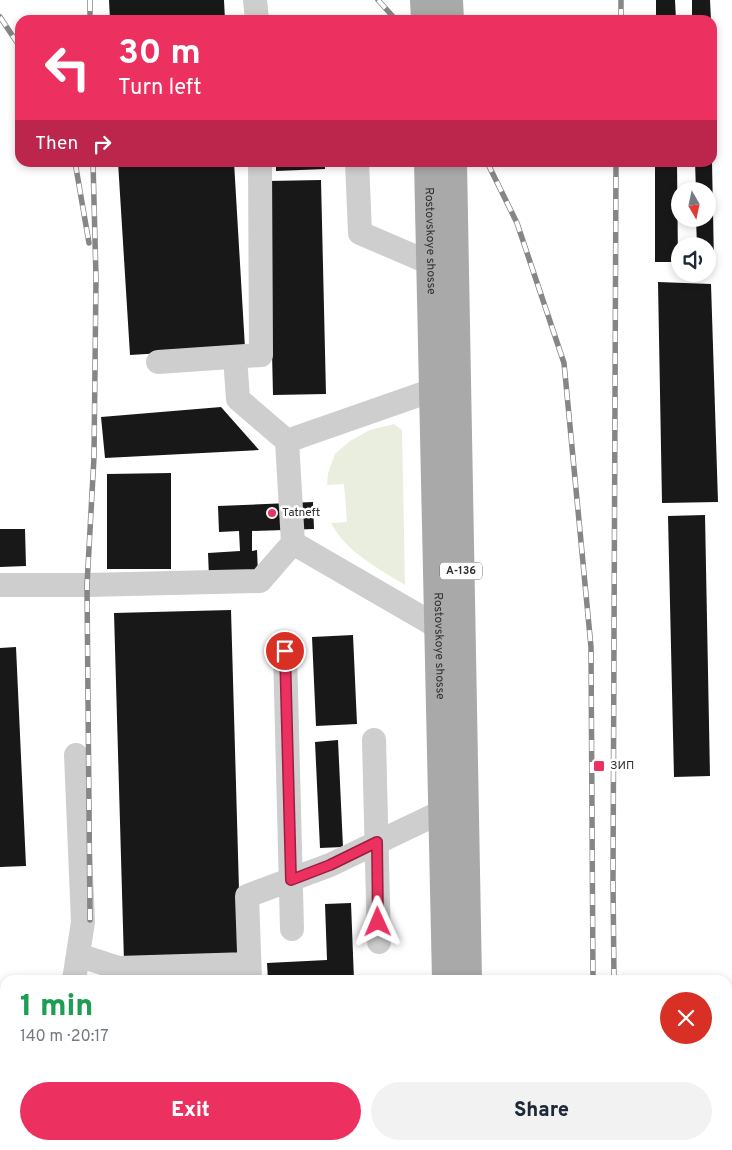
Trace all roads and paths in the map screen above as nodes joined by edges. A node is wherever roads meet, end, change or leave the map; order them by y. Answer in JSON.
{"nodes":[{"id":1,"x":255,"y":0,"type":"edge"},
{"id":2,"x":424,"y":0,"type":"edge"},
{"id":3,"x":449,"y":0,"type":"edge"},
{"id":4,"x":256,"y":15,"type":"edge"},
{"id":5,"x":425,"y":15,"type":"edge"},
{"id":6,"x":450,"y":15,"type":"edge"},
{"id":7,"x":260,"y":167,"type":"edge"},
{"id":8,"x":358,"y":167,"type":"edge"},
{"id":9,"x":428,"y":167,"type":"edge"},
{"id":10,"x":453,"y":167,"type":"edge"},
{"id":11,"x":430,"y":263,"type":"junction"},
{"id":12,"x":235,"y":356,"type":"junction"},
{"id":13,"x":158,"y":362,"type":"dead end"},
{"id":14,"x":433,"y":390,"type":"junction"},
{"id":15,"x":287,"y":441,"type":"junction"},
{"id":16,"x":293,"y":543,"type":"junction"},
{"id":17,"x":0,"y":585,"type":"edge"},
{"id":18,"x":438,"y":627,"type":"junction"},
{"id":19,"x":285,"y":651,"type":"dead end"},
{"id":20,"x":374,"y":740,"type":"dead end"},
{"id":21,"x":76,"y":755,"type":"dead end"},
{"id":22,"x":441,"y":812,"type":"junction"},
{"id":23,"x":377,"y":842,"type":"junction"},
{"id":24,"x":291,"y":880,"type":"junction"},
{"id":25,"x":292,"y":929,"type":"dead end"},
{"id":26,"x":379,"y":942,"type":"dead end"},
{"id":27,"x":78,"y":955,"type":"junction"},
{"id":28,"x":249,"y":972,"type":"edge"},
{"id":29,"x":75,"y":975,"type":"edge"},
{"id":30,"x":446,"y":975,"type":"edge"},
{"id":31,"x":468,"y":975,"type":"edge"}],
"edges":[{"from":1,"to":4,"type":"lane"},
{"from":2,"to":5,"type":"main road"},
{"from":3,"to":6,"type":"main road"},
{"from":7,"to":12,"type":"lane"},
{"from":8,"to":11,"type":"lane"},
{"from":9,"to":11,"type":"main road","name":"Rostovskoye shosse","number":"А-136"},
{"from":10,"to":31,"type":"main road","name":"Rostovskoye shosse","number":"А-136"},
{"from":11,"to":14,"type":"main road","name":"Rostovskoye shosse","number":"А-136"},
{"from":12,"to":13,"type":"lane"},
{"from":12,"to":15,"type":"lane"},
{"from":14,"to":15,"type":"lane"},
{"from":14,"to":18,"type":"main road","name":"Rostovskoye shosse","number":"А-136"},
{"from":15,"to":16,"type":"lane"},
{"from":16,"to":17,"type":"lane"},
{"from":16,"to":18,"type":"lane"},
{"from":18,"to":22,"type":"main road","name":"Rostovskoye shosse","number":"А-136"},
{"from":19,"to":24,"type":"lane"},
{"from":20,"to":23,"type":"lane"},
{"from":21,"to":27,"type":"lane"},
{"from":22,"to":23,"type":"lane"},
{"from":22,"to":30,"type":"main road","name":"Rostovskoye shosse","number":"А-136"},
{"from":23,"to":24,"type":"lane"},
{"from":23,"to":26,"type":"lane"},
{"from":24,"to":25,"type":"lane"},
{"from":24,"to":28,"type":"lane"},
{"from":27,"to":28,"type":"lane"},
{"from":27,"to":29,"type":"lane"}]}
